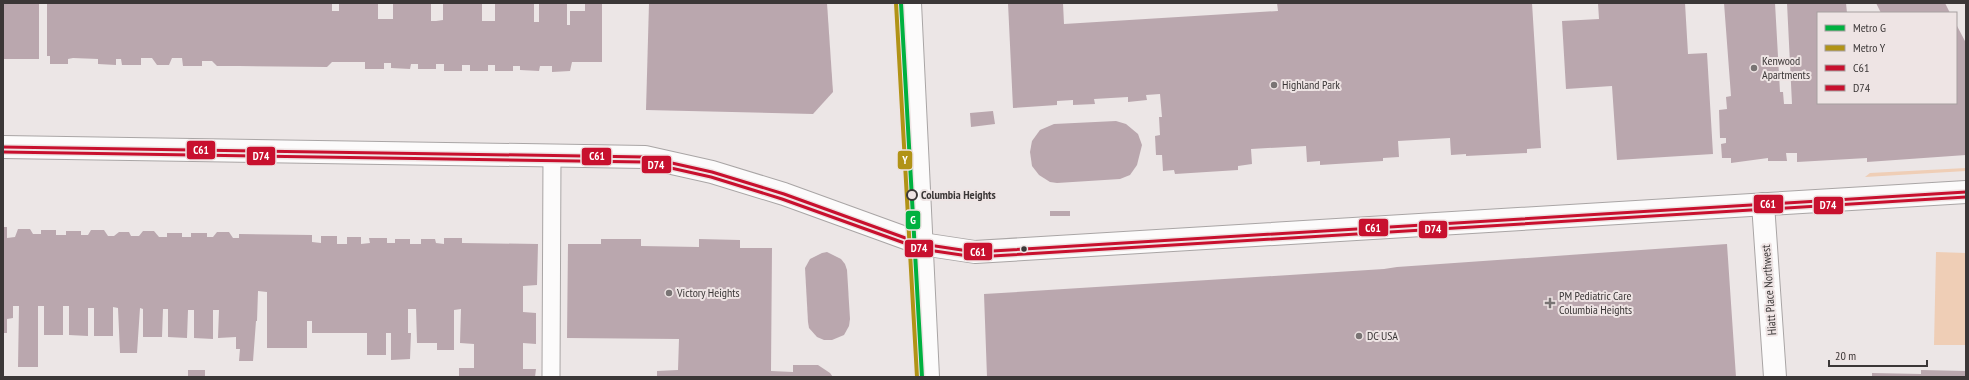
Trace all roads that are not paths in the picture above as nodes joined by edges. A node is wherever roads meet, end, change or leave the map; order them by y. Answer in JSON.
{"nodes":[{"id":1,"x":910,"y":3,"type":"edge"},
{"id":2,"x":3,"y":147,"type":"edge"},
{"id":3,"x":552,"y":156,"type":"junction"},
{"id":4,"x":1966,"y":192,"type":"edge"},
{"id":5,"x":1763,"y":204,"type":"junction"},
{"id":6,"x":922,"y":244,"type":"junction"},
{"id":7,"x":551,"y":377,"type":"edge"},
{"id":8,"x":928,"y":377,"type":"edge"},
{"id":9,"x":1775,"y":377,"type":"edge"}],
"edges":[{"from":1,"to":6,"type":"main road"},
{"from":2,"to":3,"type":"main road"},
{"from":3,"to":6,"type":"main road"},
{"from":3,"to":7,"type":"lane"},
{"from":4,"to":5,"type":"main road"},
{"from":5,"to":6,"type":"main road"},
{"from":5,"to":9,"type":"main road","name":"Hiatt Place Northwest"},
{"from":6,"to":8,"type":"main road"}]}
